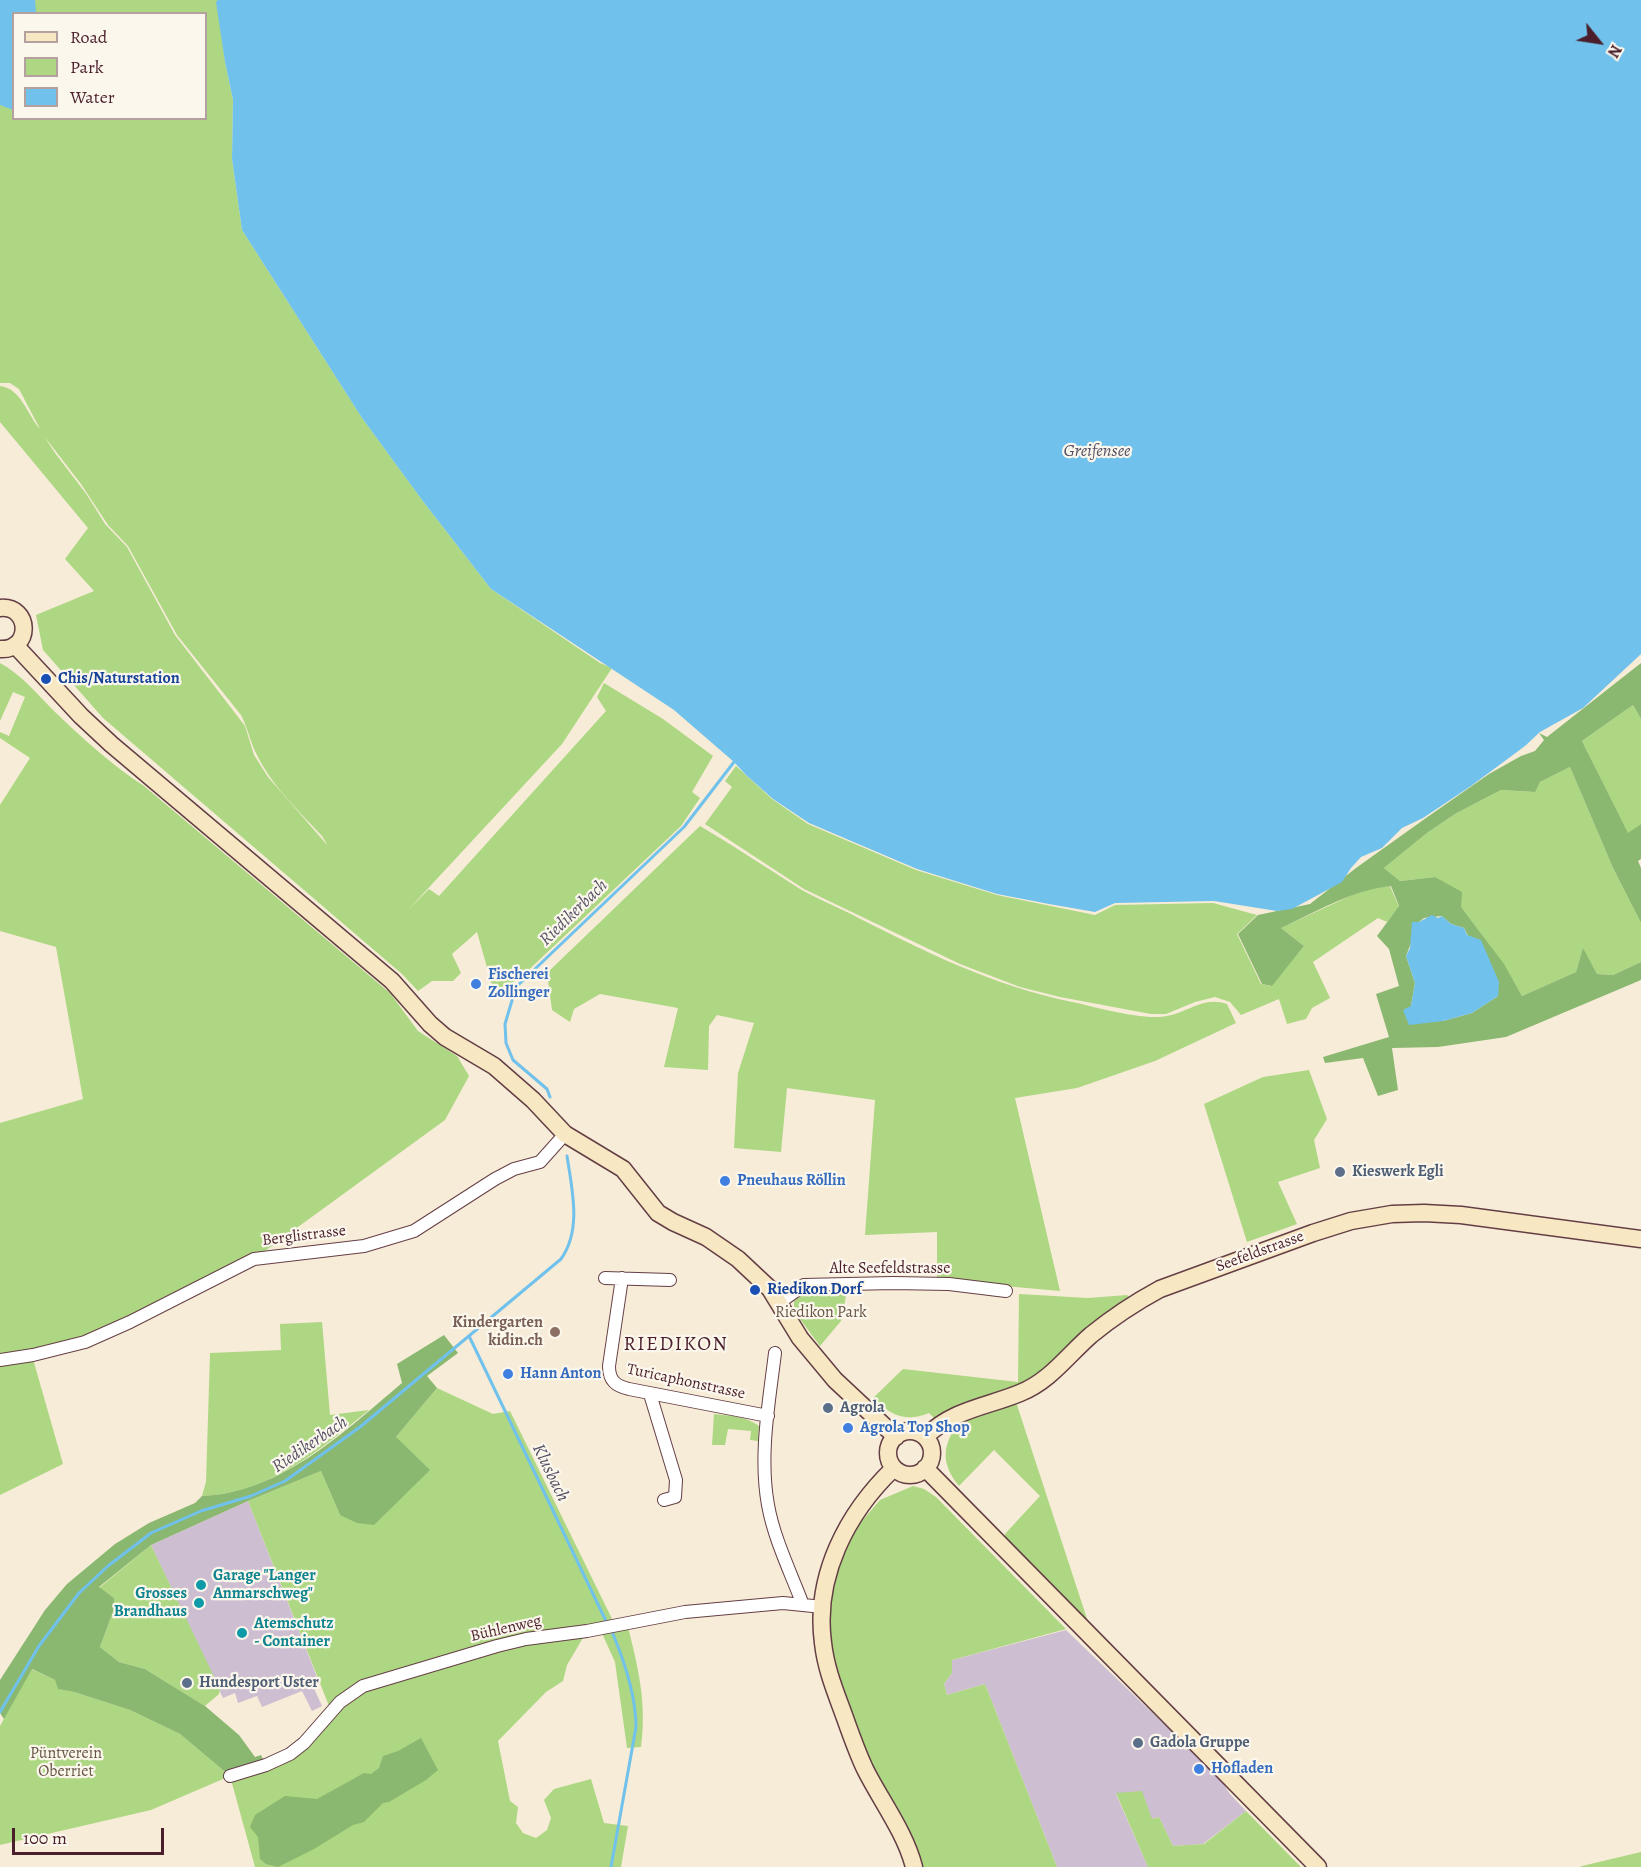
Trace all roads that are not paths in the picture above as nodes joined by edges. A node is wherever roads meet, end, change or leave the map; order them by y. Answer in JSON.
{"nodes":[{"id":1,"x":2,"y":605,"type":"edge"},
{"id":2,"x":8,"y":647,"type":"edge"},
{"id":3,"x":565,"y":1134,"type":"junction"},
{"id":4,"x":1641,"y":1239,"type":"edge"},
{"id":5,"x":605,"y":1278,"type":"dead end"},
{"id":6,"x":622,"y":1278,"type":"junction"},
{"id":7,"x":670,"y":1280,"type":"dead end"},
{"id":8,"x":1006,"y":1291,"type":"dead end"},
{"id":9,"x":779,"y":1303,"type":"junction"},
{"id":10,"x":775,"y":1353,"type":"dead end"},
{"id":11,"x":0,"y":1360,"type":"edge"},
{"id":12,"x":650,"y":1394,"type":"junction"},
{"id":13,"x":768,"y":1416,"type":"junction"},
{"id":14,"x":896,"y":1437,"type":"junction"},
{"id":15,"x":926,"y":1437,"type":"junction"},
{"id":16,"x":894,"y":1468,"type":"junction"},
{"id":17,"x":926,"y":1468,"type":"junction"},
{"id":18,"x":664,"y":1500,"type":"dead end"},
{"id":19,"x":803,"y":1605,"type":"junction"},
{"id":20,"x":823,"y":1607,"type":"junction"},
{"id":21,"x":230,"y":1776,"type":"dead end"},
{"id":22,"x":914,"y":1867,"type":"edge"},
{"id":23,"x":1317,"y":1867,"type":"edge"}],
"edges":[{"from":1,"to":2,"type":"main road"},
{"from":2,"to":3,"type":"main road"},
{"from":3,"to":9,"type":"main road"},
{"from":3,"to":11,"type":"street","name":"Berglistrasse"},
{"from":4,"to":15,"type":"main road","name":"Seefeldstrasse"},
{"from":5,"to":6,"type":"street"},
{"from":6,"to":7,"type":"street"},
{"from":6,"to":12,"type":"street","name":"Turicaphonstrasse"},
{"from":8,"to":9,"type":"street","name":"Alte Seefeldstrasse"},
{"from":9,"to":14,"type":"main road"},
{"from":10,"to":13,"type":"street"},
{"from":12,"to":13,"type":"street","name":"Turicaphonstrasse"},
{"from":12,"to":18,"type":"street"},
{"from":13,"to":19,"type":"street"},
{"from":14,"to":15,"type":"main road"},
{"from":14,"to":16,"type":"main road"},
{"from":15,"to":17,"type":"main road"},
{"from":16,"to":17,"type":"main road"},
{"from":16,"to":20,"type":"main road"},
{"from":17,"to":23,"type":"main road"},
{"from":19,"to":20,"type":"street","name":"Bühlenweg"},
{"from":19,"to":21,"type":"street","name":"Bühlenweg"},
{"from":20,"to":22,"type":"main road"}]}
